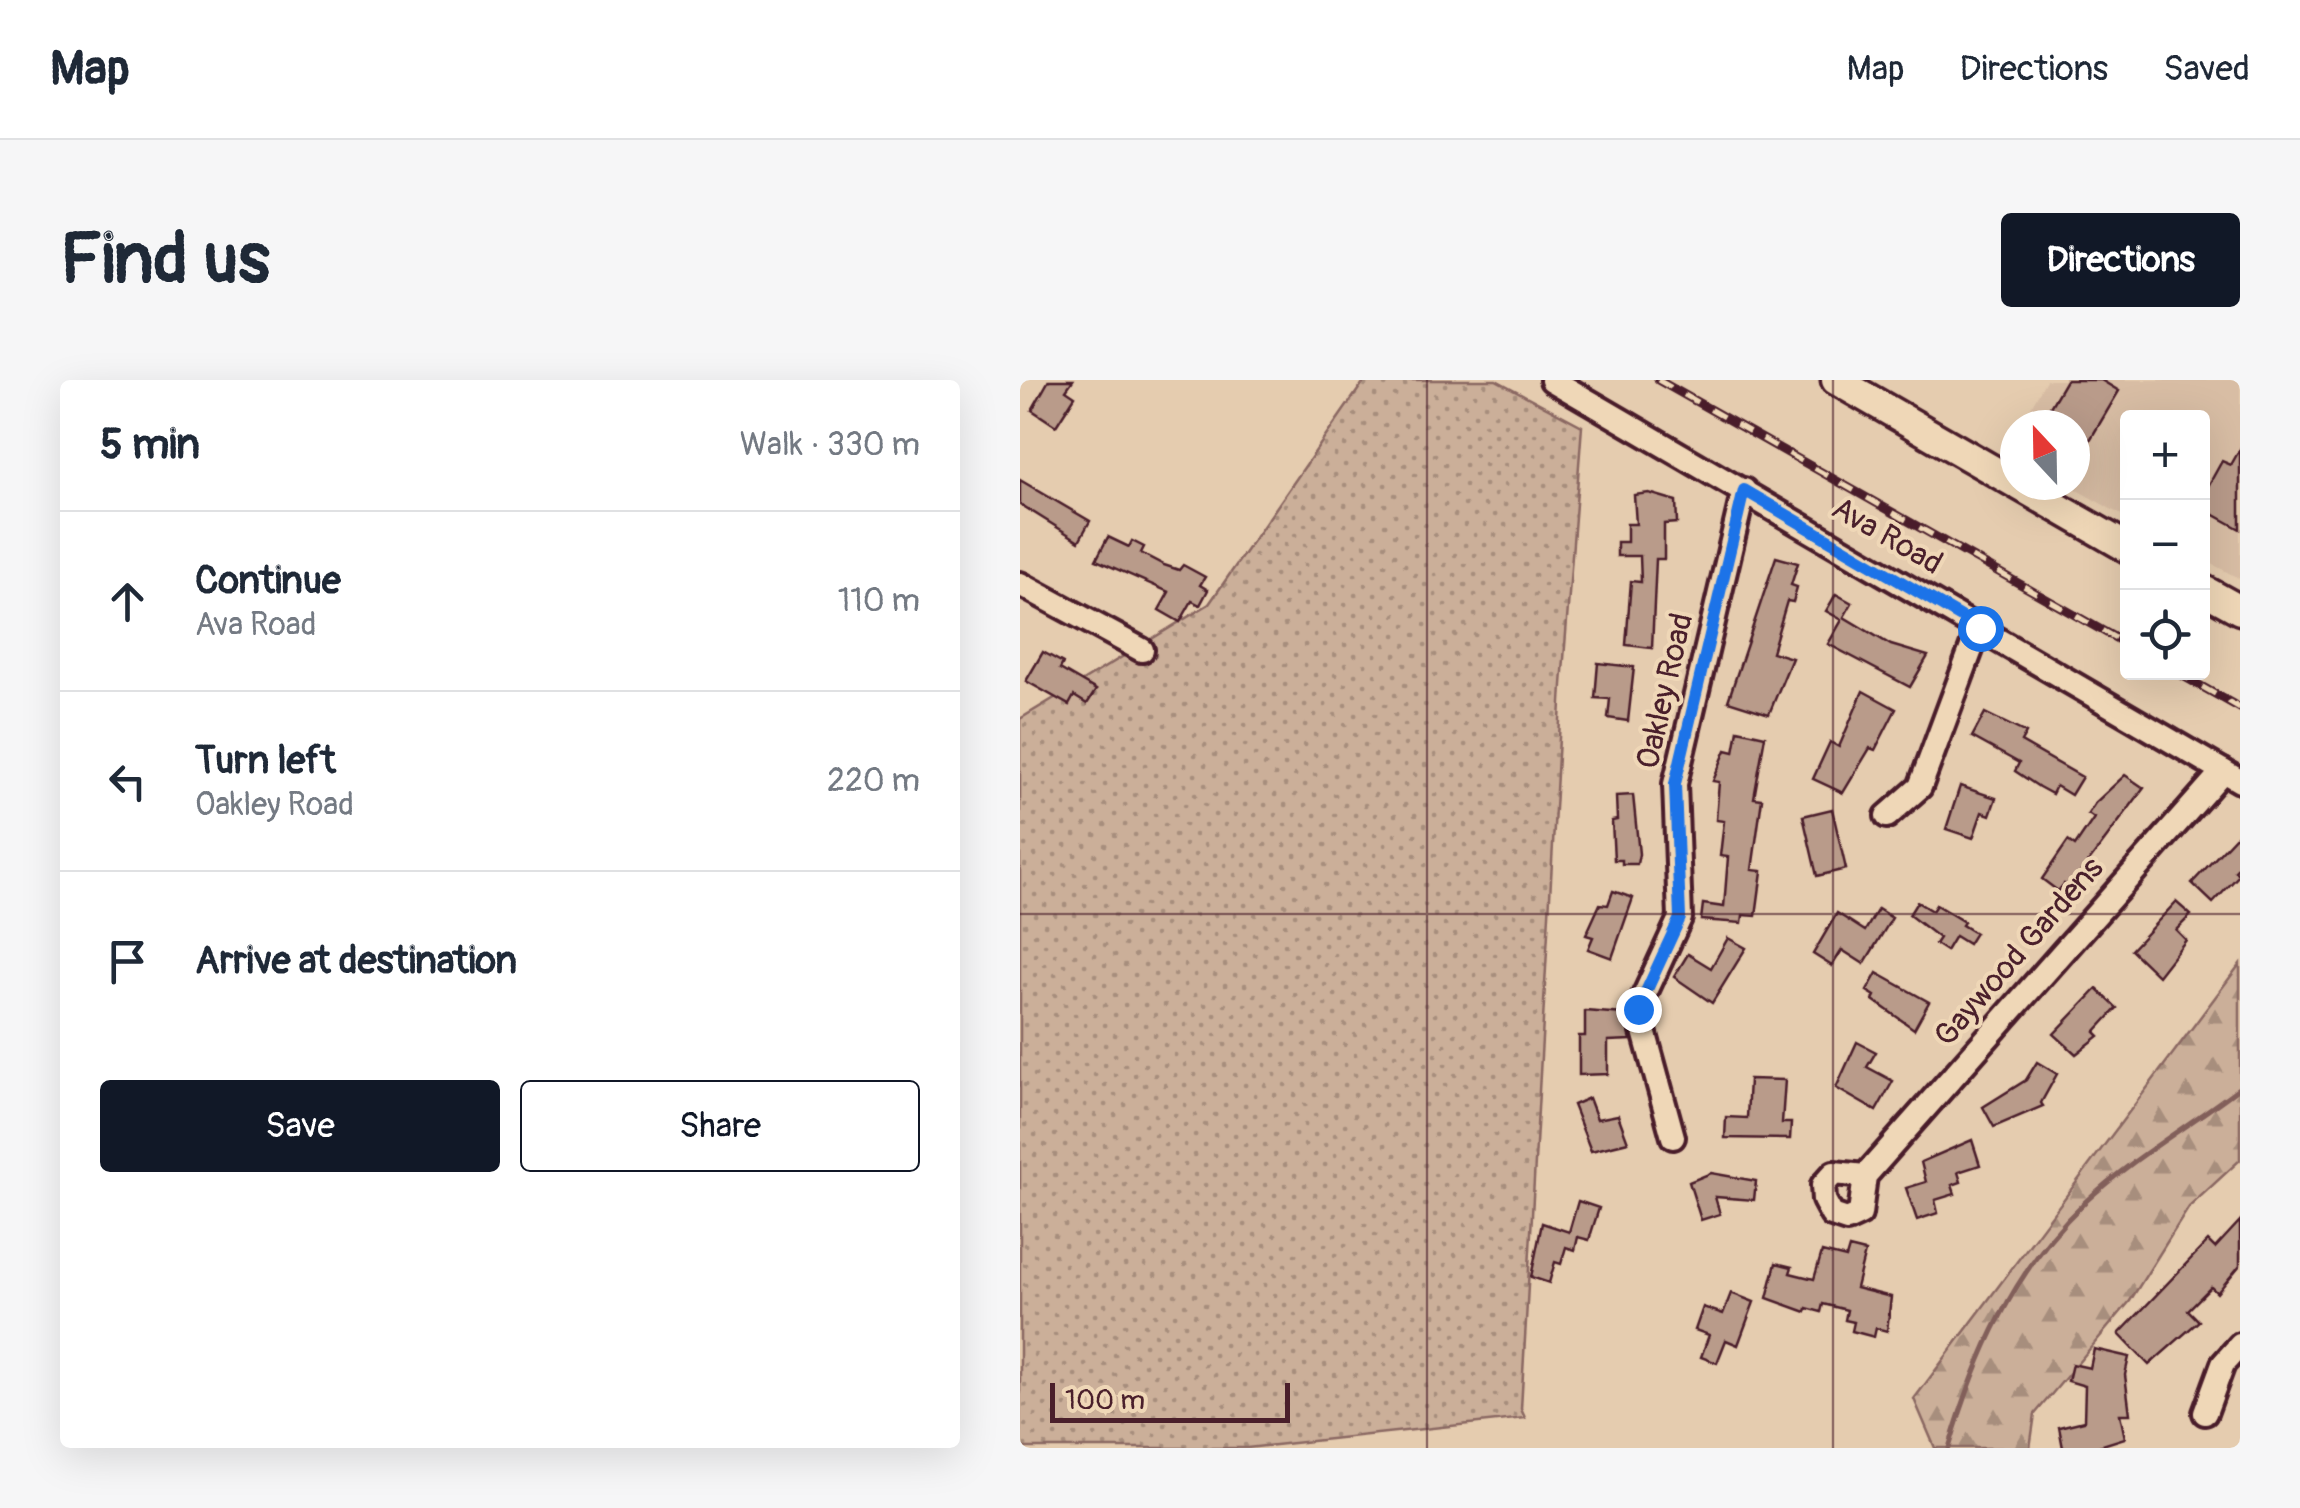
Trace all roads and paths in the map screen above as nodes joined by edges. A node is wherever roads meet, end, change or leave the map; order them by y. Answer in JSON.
{"nodes":[{"id":1,"x":1552,"y":380,"type":"edge"},
{"id":2,"x":1836,"y":380,"type":"edge"},
{"id":3,"x":1744,"y":490,"type":"junction"},
{"id":4,"x":2120,"y":543,"type":"edge"},
{"id":5,"x":1020,"y":584,"type":"edge"},
{"id":6,"x":2204,"y":590,"type":"edge"},
{"id":7,"x":2240,"y":610,"type":"edge"},
{"id":8,"x":1980,"y":628,"type":"junction"},
{"id":9,"x":1142,"y":650,"type":"dead end"},
{"id":10,"x":2231,"y":776,"type":"edge"},
{"id":11,"x":1887,"y":816,"type":"dead end"},
{"id":12,"x":1673,"y":1136,"type":"dead end"},
{"id":13,"x":1865,"y":1176,"type":"dead end"},
{"id":14,"x":2240,"y":1346,"type":"edge"},
{"id":15,"x":2205,"y":1413,"type":"dead end"}],
"edges":[{"from":1,"to":3,"type":"street","name":"Ava Road"},
{"from":2,"to":4,"type":"main road"},
{"from":3,"to":8,"type":"street","name":"Ava Road"},
{"from":3,"to":12,"type":"street","name":"Oakley Road"},
{"from":5,"to":9,"type":"street"},
{"from":6,"to":7,"type":"main road"},
{"from":8,"to":10,"type":"street","name":"Ava Road"},
{"from":8,"to":11,"type":"street"},
{"from":10,"to":13,"type":"street","name":"Gaywood Gardens"},
{"from":14,"to":15,"type":"street"}]}
